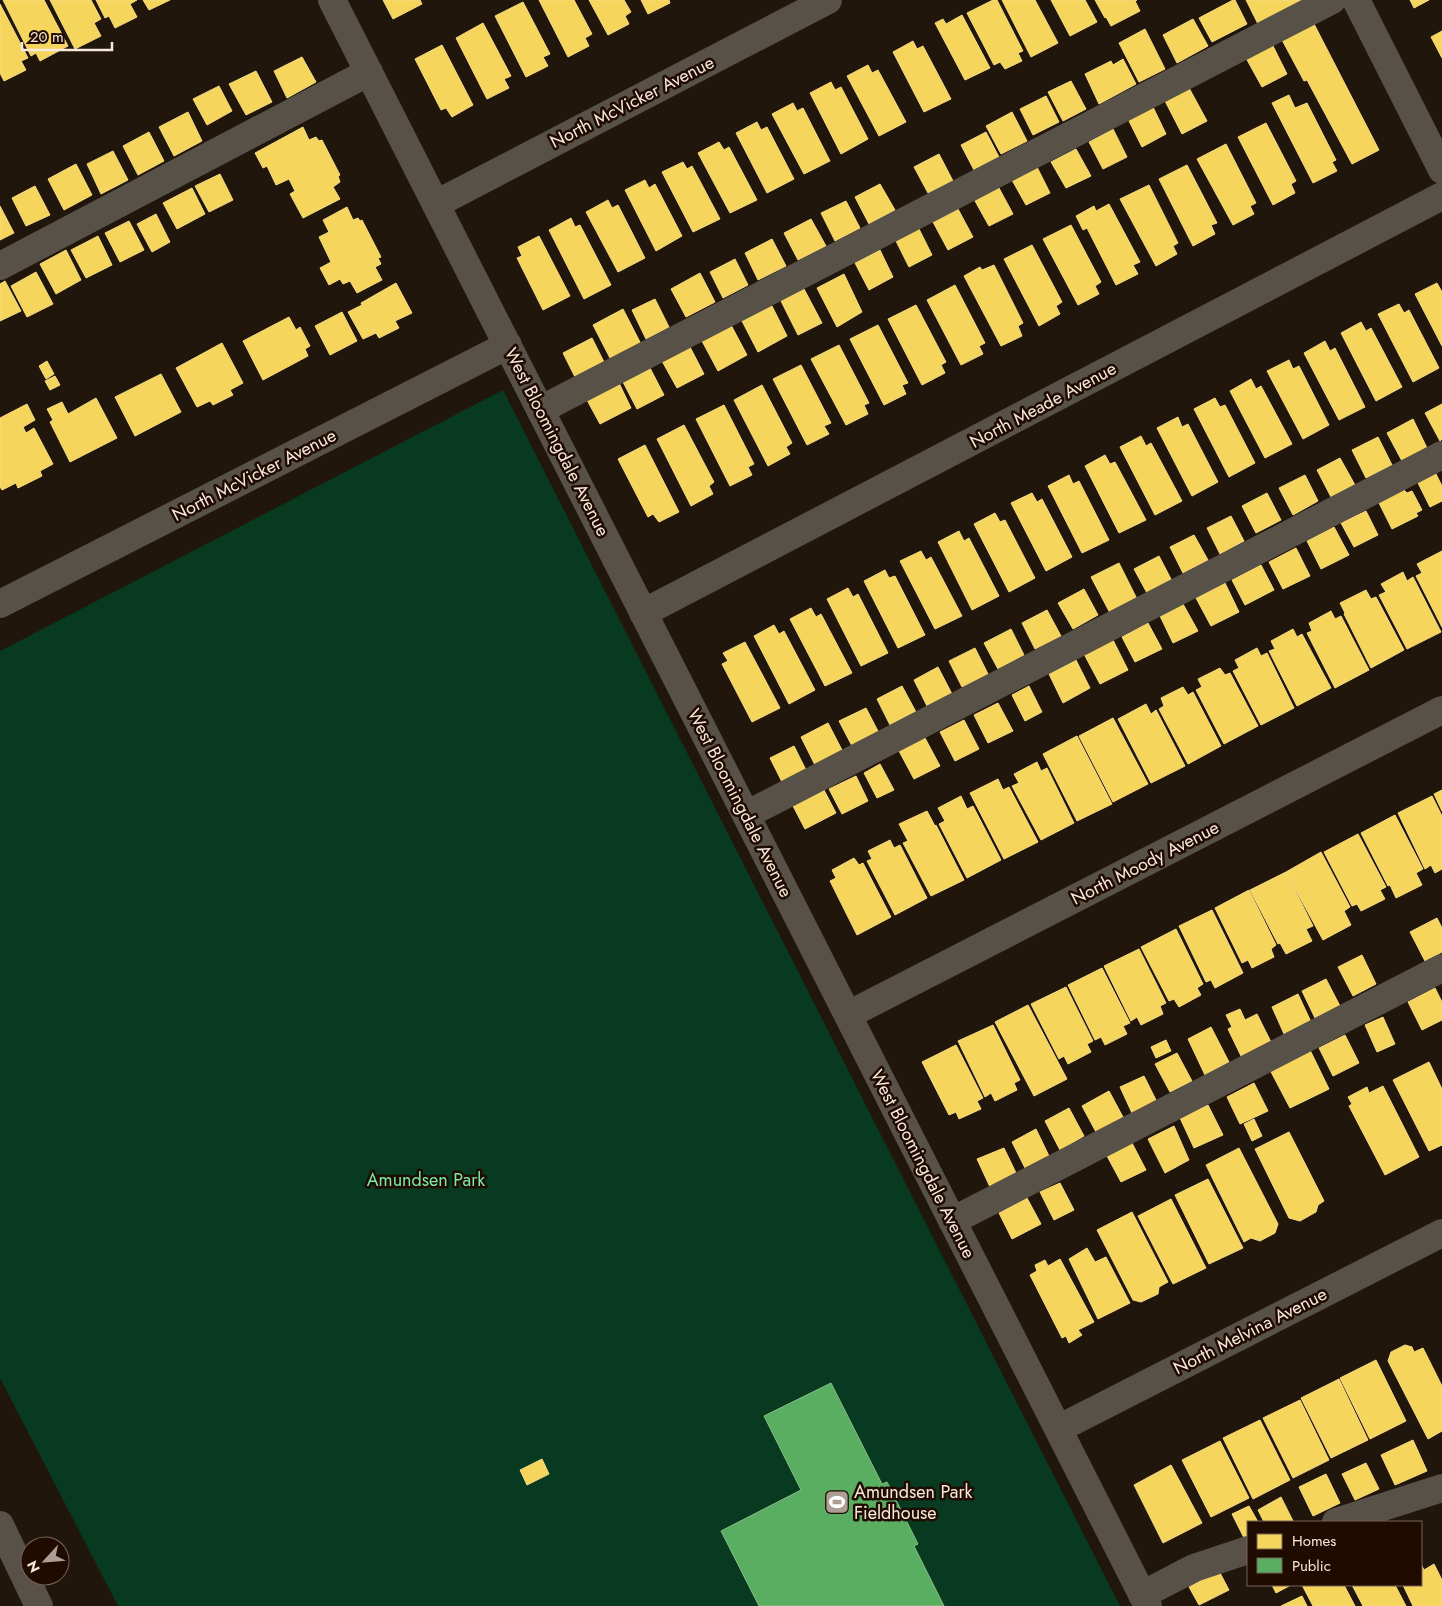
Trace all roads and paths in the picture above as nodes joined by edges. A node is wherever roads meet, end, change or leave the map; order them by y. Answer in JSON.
{"nodes":[{"id":1,"x":828,"y":0,"type":"edge"},
{"id":2,"x":1332,"y":0,"type":"edge"},
{"id":3,"x":1356,"y":0,"type":"edge"},
{"id":4,"x":335,"y":1,"type":"edge"},
{"id":5,"x":369,"y":72,"type":"junction"},
{"id":6,"x":1442,"y":170,"type":"edge"},
{"id":7,"x":1442,"y":196,"type":"edge"},
{"id":8,"x":436,"y":204,"type":"junction"},
{"id":9,"x":0,"y":266,"type":"edge"},
{"id":10,"x":508,"y":346,"type":"junction"},
{"id":11,"x":540,"y":410,"type":"junction"},
{"id":12,"x":1442,"y":455,"type":"edge"},
{"id":13,"x":0,"y":604,"type":"edge"},
{"id":14,"x":643,"y":613,"type":"junction"},
{"id":15,"x":1442,"y":710,"type":"edge"},
{"id":16,"x":746,"y":815,"type":"junction"},
{"id":17,"x":1442,"y":968,"type":"edge"},
{"id":18,"x":848,"y":1015,"type":"junction"},
{"id":19,"x":952,"y":1221,"type":"junction"},
{"id":20,"x":1442,"y":1233,"type":"edge"},
{"id":21,"x":1058,"y":1429,"type":"junction"},
{"id":22,"x":1442,"y":1488,"type":"edge"},
{"id":23,"x":1339,"y":1521,"type":"edge"},
{"id":24,"x":0,"y":1525,"type":"edge"},
{"id":25,"x":1247,"y":1550,"type":"edge"},
{"id":26,"x":1145,"y":1600,"type":"edge"},
{"id":27,"x":39,"y":1606,"type":"edge"}],
"edges":[{"from":1,"to":8,"type":"street","name":"North McVicker Avenue"},
{"from":2,"to":11,"type":"street"},
{"from":3,"to":6,"type":"street"},
{"from":4,"to":5,"type":"street","name":"West Bloomingdale Avenue"},
{"from":5,"to":8,"type":"street","name":"West Bloomingdale Avenue"},
{"from":5,"to":9,"type":"street"},
{"from":7,"to":14,"type":"street","name":"North Meade Avenue"},
{"from":8,"to":10,"type":"street","name":"West Bloomingdale Avenue"},
{"from":10,"to":11,"type":"street","name":"West Bloomingdale Avenue"},
{"from":10,"to":13,"type":"street","name":"North McVicker Avenue"},
{"from":11,"to":14,"type":"street","name":"West Bloomingdale Avenue"},
{"from":12,"to":16,"type":"street"},
{"from":14,"to":16,"type":"street","name":"West Bloomingdale Avenue"},
{"from":15,"to":18,"type":"street","name":"North Moody Avenue"},
{"from":16,"to":18,"type":"street","name":"West Bloomingdale Avenue"},
{"from":17,"to":19,"type":"street"},
{"from":18,"to":19,"type":"street","name":"West Bloomingdale Avenue"},
{"from":19,"to":21,"type":"street","name":"West Bloomingdale Avenue"},
{"from":20,"to":21,"type":"street","name":"North Melvina Avenue"},
{"from":21,"to":26,"type":"street","name":"West Bloomingdale Avenue"},
{"from":22,"to":23,"type":"street"},
{"from":24,"to":27,"type":"street"},
{"from":25,"to":26,"type":"street"}]}
